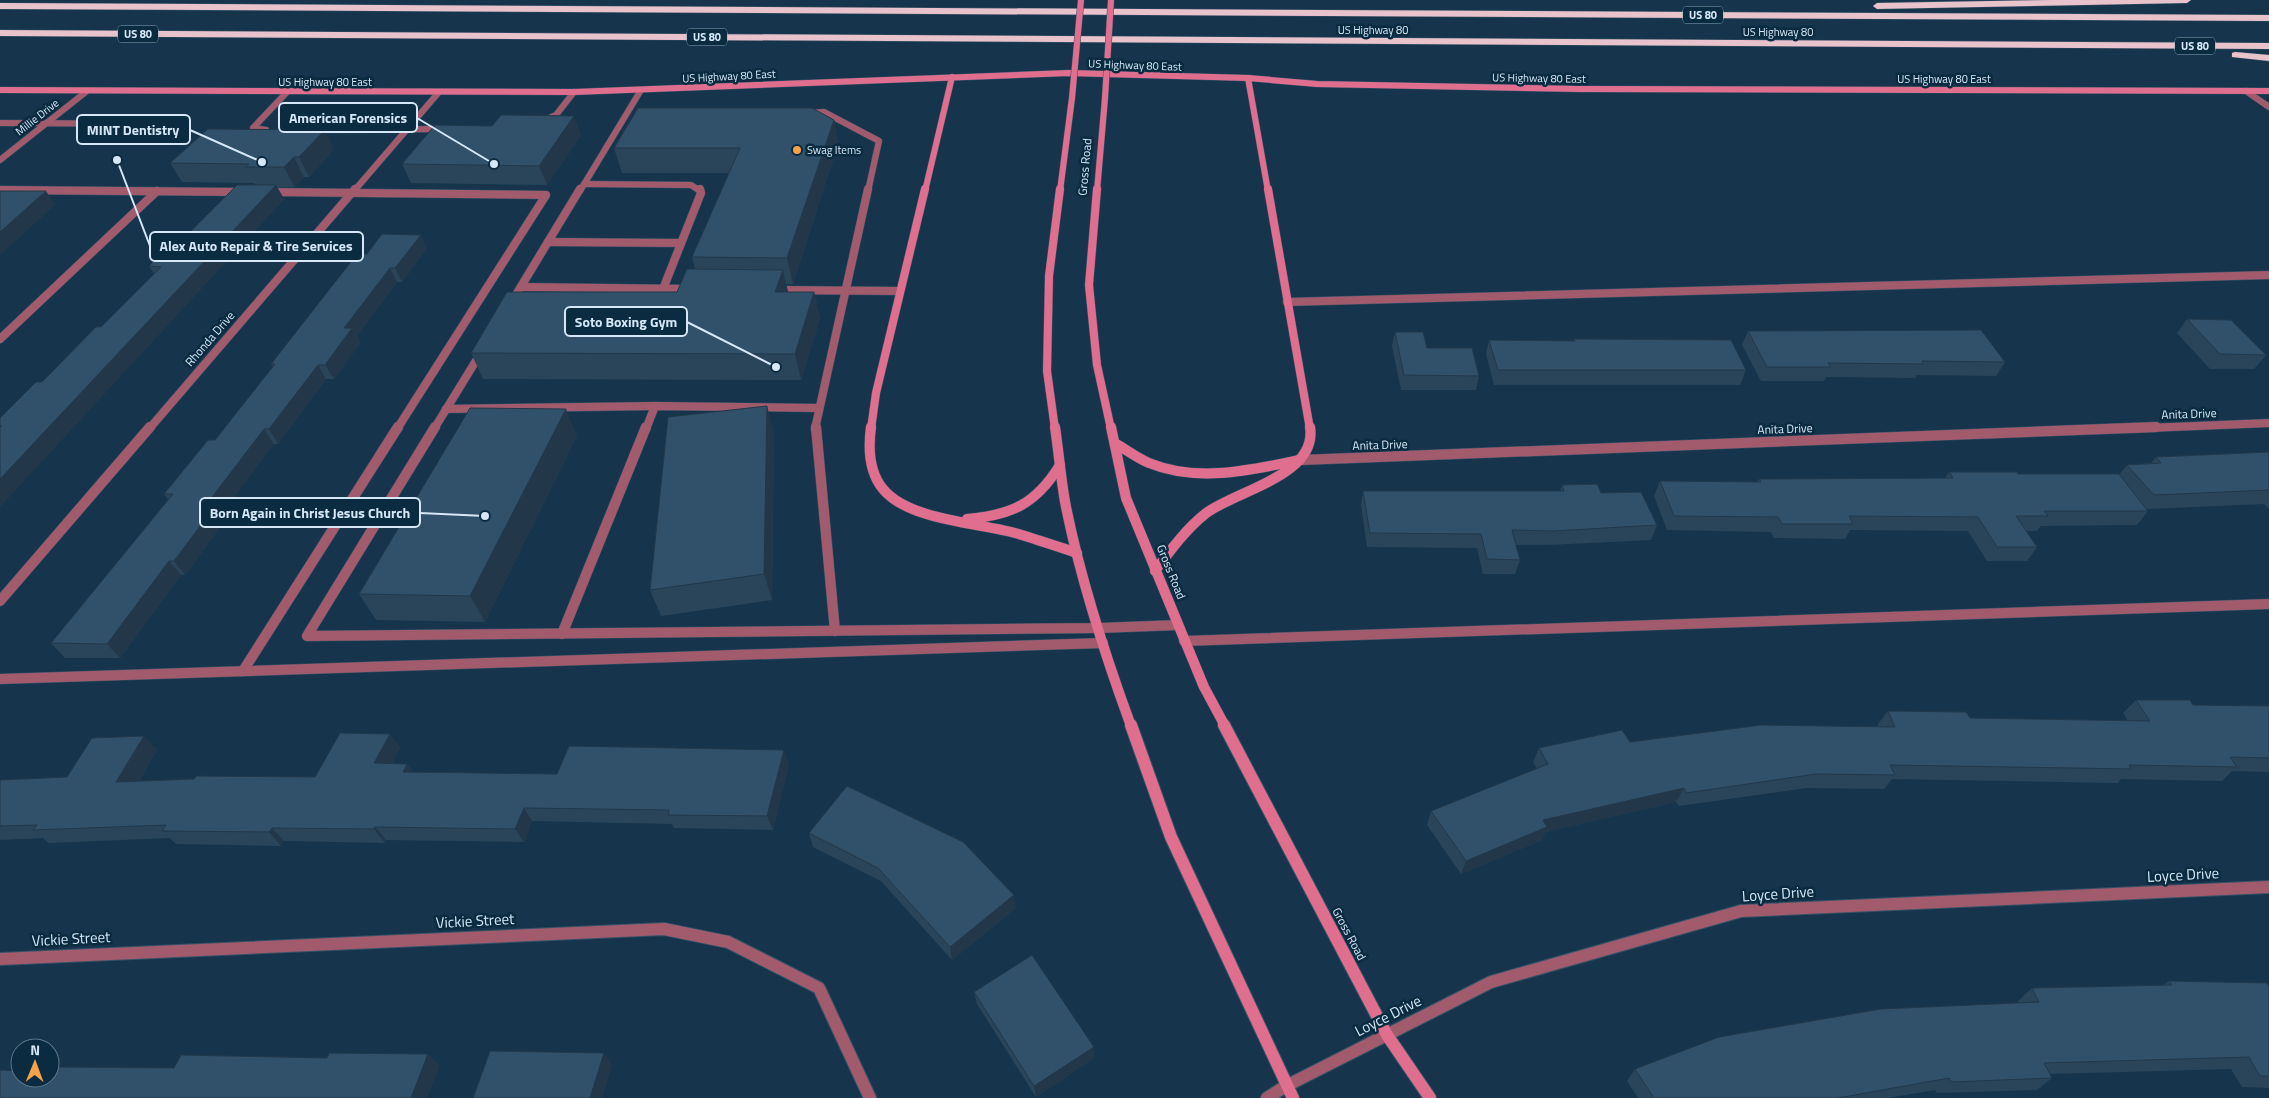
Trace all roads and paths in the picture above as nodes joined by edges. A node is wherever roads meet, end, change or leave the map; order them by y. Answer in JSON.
{"nodes":[{"id":1,"x":1081,"y":0,"type":"edge"},
{"id":2,"x":1111,"y":0,"type":"edge"},
{"id":3,"x":2188,"y":0,"type":"edge"},
{"id":4,"x":0,"y":6,"type":"edge"},
{"id":5,"x":1841,"y":6,"type":"dead end"},
{"id":6,"x":1870,"y":6,"type":"dead end"},
{"id":7,"x":1670,"y":15,"type":"junction"},
{"id":8,"x":2269,"y":18,"type":"edge"},
{"id":9,"x":0,"y":33,"type":"edge"},
{"id":10,"x":2122,"y":45,"type":"junction"},
{"id":11,"x":2269,"y":46,"type":"edge"},
{"id":12,"x":2269,"y":58,"type":"edge"},
{"id":13,"x":952,"y":77,"type":"junction"},
{"id":14,"x":1248,"y":78,"type":"junction"},
{"id":15,"x":0,"y":90,"type":"edge"},
{"id":16,"x":87,"y":90,"type":"junction"},
{"id":17,"x":641,"y":90,"type":"junction"},
{"id":18,"x":2246,"y":91,"type":"junction"},
{"id":19,"x":2269,"y":91,"type":"edge"},
{"id":20,"x":287,"y":92,"type":"junction"},
{"id":21,"x":439,"y":92,"type":"junction"},
{"id":22,"x":574,"y":92,"type":"junction"},
{"id":23,"x":2269,"y":107,"type":"edge"},
{"id":24,"x":795,"y":112,"type":"edge"},
{"id":25,"x":534,"y":122,"type":"edge"},
{"id":26,"x":0,"y":123,"type":"edge"},
{"id":27,"x":46,"y":123,"type":"junction"},
{"id":28,"x":181,"y":124,"type":"dead end"},
{"id":29,"x":452,"y":128,"type":"edge"},
{"id":30,"x":274,"y":130,"type":"edge"},
{"id":31,"x":302,"y":130,"type":"edge"},
{"id":32,"x":406,"y":131,"type":"junction"},
{"id":33,"x":0,"y":160,"type":"edge"},
{"id":34,"x":584,"y":184,"type":"junction"},
{"id":35,"x":0,"y":190,"type":"edge"},
{"id":36,"x":157,"y":191,"type":"junction"},
{"id":37,"x":352,"y":193,"type":"junction"},
{"id":38,"x":548,"y":242,"type":"junction"},
{"id":39,"x":681,"y":243,"type":"junction"},
{"id":40,"x":2269,"y":275,"type":"edge"},
{"id":41,"x":521,"y":287,"type":"junction"},
{"id":42,"x":663,"y":288,"type":"junction"},
{"id":43,"x":701,"y":289,"type":"edge"},
{"id":44,"x":768,"y":290,"type":"edge"},
{"id":45,"x":846,"y":290,"type":"junction"},
{"id":46,"x":900,"y":292,"type":"junction"},
{"id":47,"x":1287,"y":302,"type":"junction"},
{"id":48,"x":506,"y":311,"type":"edge"},
{"id":49,"x":0,"y":339,"type":"edge"},
{"id":50,"x":486,"y":344,"type":"edge"},
{"id":51,"x":655,"y":406,"type":"junction"},
{"id":52,"x":819,"y":408,"type":"junction"},
{"id":53,"x":446,"y":409,"type":"junction"},
{"id":54,"x":2269,"y":423,"type":"edge"},
{"id":55,"x":1116,"y":444,"type":"junction"},
{"id":56,"x":1301,"y":460,"type":"junction"},
{"id":57,"x":1060,"y":465,"type":"junction"},
{"id":58,"x":956,"y":519,"type":"junction"},
{"id":59,"x":1076,"y":552,"type":"junction"},
{"id":60,"x":1156,"y":571,"type":"junction"},
{"id":61,"x":0,"y":602,"type":"edge"},
{"id":62,"x":2269,"y":604,"type":"edge"},
{"id":63,"x":1178,"y":625,"type":"junction"},
{"id":64,"x":1099,"y":628,"type":"junction"},
{"id":65,"x":835,"y":631,"type":"junction"},
{"id":66,"x":562,"y":634,"type":"junction"},
{"id":67,"x":1184,"y":641,"type":"junction"},
{"id":68,"x":1103,"y":643,"type":"junction"},
{"id":69,"x":243,"y":671,"type":"junction"},
{"id":70,"x":0,"y":679,"type":"edge"},
{"id":71,"x":2269,"y":887,"type":"edge"},
{"id":72,"x":0,"y":959,"type":"edge"},
{"id":73,"x":1387,"y":1035,"type":"junction"},
{"id":74,"x":1286,"y":1086,"type":"junction"},
{"id":75,"x":870,"y":1098,"type":"edge"},
{"id":76,"x":1266,"y":1098,"type":"edge"},
{"id":77,"x":1293,"y":1098,"type":"edge"},
{"id":78,"x":1430,"y":1098,"type":"edge"}],
"edges":[{"from":1,"to":57,"type":"main road","name":"Gross Road","bridge":true},
{"from":2,"to":55,"type":"main road","name":"Gross Road","bridge":true},
{"from":3,"to":6,"type":"highway"},
{"from":4,"to":7,"type":"highway","name":"US Highway 80","number":"US 80"},
{"from":5,"to":7,"type":"highway"},
{"from":7,"to":8,"type":"highway","name":"US Highway 80","number":"US 80"},
{"from":9,"to":10,"type":"highway","name":"US Highway 80","number":"US 80"},
{"from":10,"to":11,"type":"highway","name":"US Highway 80","number":"US 80"},
{"from":10,"to":12,"type":"highway"},
{"from":13,"to":14,"type":"main road","name":"US Highway 80 East"},
{"from":13,"to":17,"type":"main road","name":"US Highway 80 East"},
{"from":13,"to":46,"type":"main road"},
{"from":14,"to":18,"type":"main road","name":"US Highway 80 East"},
{"from":14,"to":47,"type":"main road"},
{"from":15,"to":16,"type":"main road","name":"US Highway 80 East"},
{"from":16,"to":20,"type":"main road","name":"US Highway 80 East"},
{"from":16,"to":27,"type":"street","name":"Millie Drive"},
{"from":17,"to":22,"type":"main road","name":"US Highway 80 East"},
{"from":17,"to":34,"type":"street"},
{"from":18,"to":19,"type":"main road","name":"US Highway 80 East"},
{"from":18,"to":23,"type":"street"},
{"from":20,"to":21,"type":"main road","name":"US Highway 80 East"},
{"from":20,"to":30,"type":"street"},
{"from":21,"to":22,"type":"main road","name":"US Highway 80 East"},
{"from":21,"to":32,"type":"street","name":"Rhonda Drive"},
{"from":22,"to":25,"type":"street"},
{"from":24,"to":45,"type":"street"},
{"from":26,"to":27,"type":"street"},
{"from":27,"to":28,"type":"street"},
{"from":27,"to":33,"type":"street","name":"Millie Drive"},
{"from":29,"to":32,"type":"street"},
{"from":31,"to":32,"type":"street"},
{"from":32,"to":37,"type":"street","name":"Rhonda Drive"},
{"from":34,"to":38,"type":"street"},
{"from":34,"to":39,"type":"street"},
{"from":35,"to":36,"type":"street"},
{"from":36,"to":37,"type":"street"},
{"from":36,"to":49,"type":"street"},
{"from":37,"to":61,"type":"street","name":"Rhonda Drive"},
{"from":37,"to":69,"type":"street"},
{"from":38,"to":39,"type":"street"},
{"from":38,"to":41,"type":"street"},
{"from":39,"to":42,"type":"street"},
{"from":40,"to":47,"type":"street"},
{"from":41,"to":42,"type":"street"},
{"from":41,"to":48,"type":"street"},
{"from":42,"to":43,"type":"street"},
{"from":44,"to":45,"type":"street"},
{"from":45,"to":46,"type":"street"},
{"from":45,"to":52,"type":"street"},
{"from":46,"to":58,"type":"main road"},
{"from":47,"to":56,"type":"main road"},
{"from":50,"to":53,"type":"street"},
{"from":51,"to":52,"type":"street"},
{"from":51,"to":53,"type":"street"},
{"from":51,"to":66,"type":"street"},
{"from":52,"to":65,"type":"street"},
{"from":53,"to":66,"type":"street"},
{"from":54,"to":56,"type":"street","name":"Anita Drive"},
{"from":55,"to":56,"type":"main road"},
{"from":55,"to":60,"type":"main road","name":"Gross Road"},
{"from":56,"to":60,"type":"main road"},
{"from":57,"to":58,"type":"main road"},
{"from":57,"to":59,"type":"main road","name":"Gross Road"},
{"from":58,"to":59,"type":"main road"},
{"from":59,"to":64,"type":"main road","name":"Gross Road"},
{"from":60,"to":63,"type":"main road","name":"Gross Road"},
{"from":62,"to":67,"type":"street"},
{"from":63,"to":64,"type":"street"},
{"from":63,"to":67,"type":"main road","name":"Gross Road"},
{"from":64,"to":65,"type":"street"},
{"from":64,"to":68,"type":"main road","name":"Gross Road"},
{"from":65,"to":66,"type":"street"},
{"from":67,"to":73,"type":"main road","name":"Gross Road"},
{"from":68,"to":69,"type":"street"},
{"from":68,"to":74,"type":"main road","name":"Gross Road"},
{"from":69,"to":70,"type":"street"},
{"from":71,"to":73,"type":"street","name":"Loyce Drive"},
{"from":72,"to":75,"type":"street","name":"Vickie Street"},
{"from":73,"to":74,"type":"street","name":"Loyce Drive"},
{"from":73,"to":78,"type":"main road","name":"Gross Road"},
{"from":74,"to":76,"type":"street","name":"Loyce Drive"},
{"from":74,"to":77,"type":"main road","name":"Gross Road"}]}
